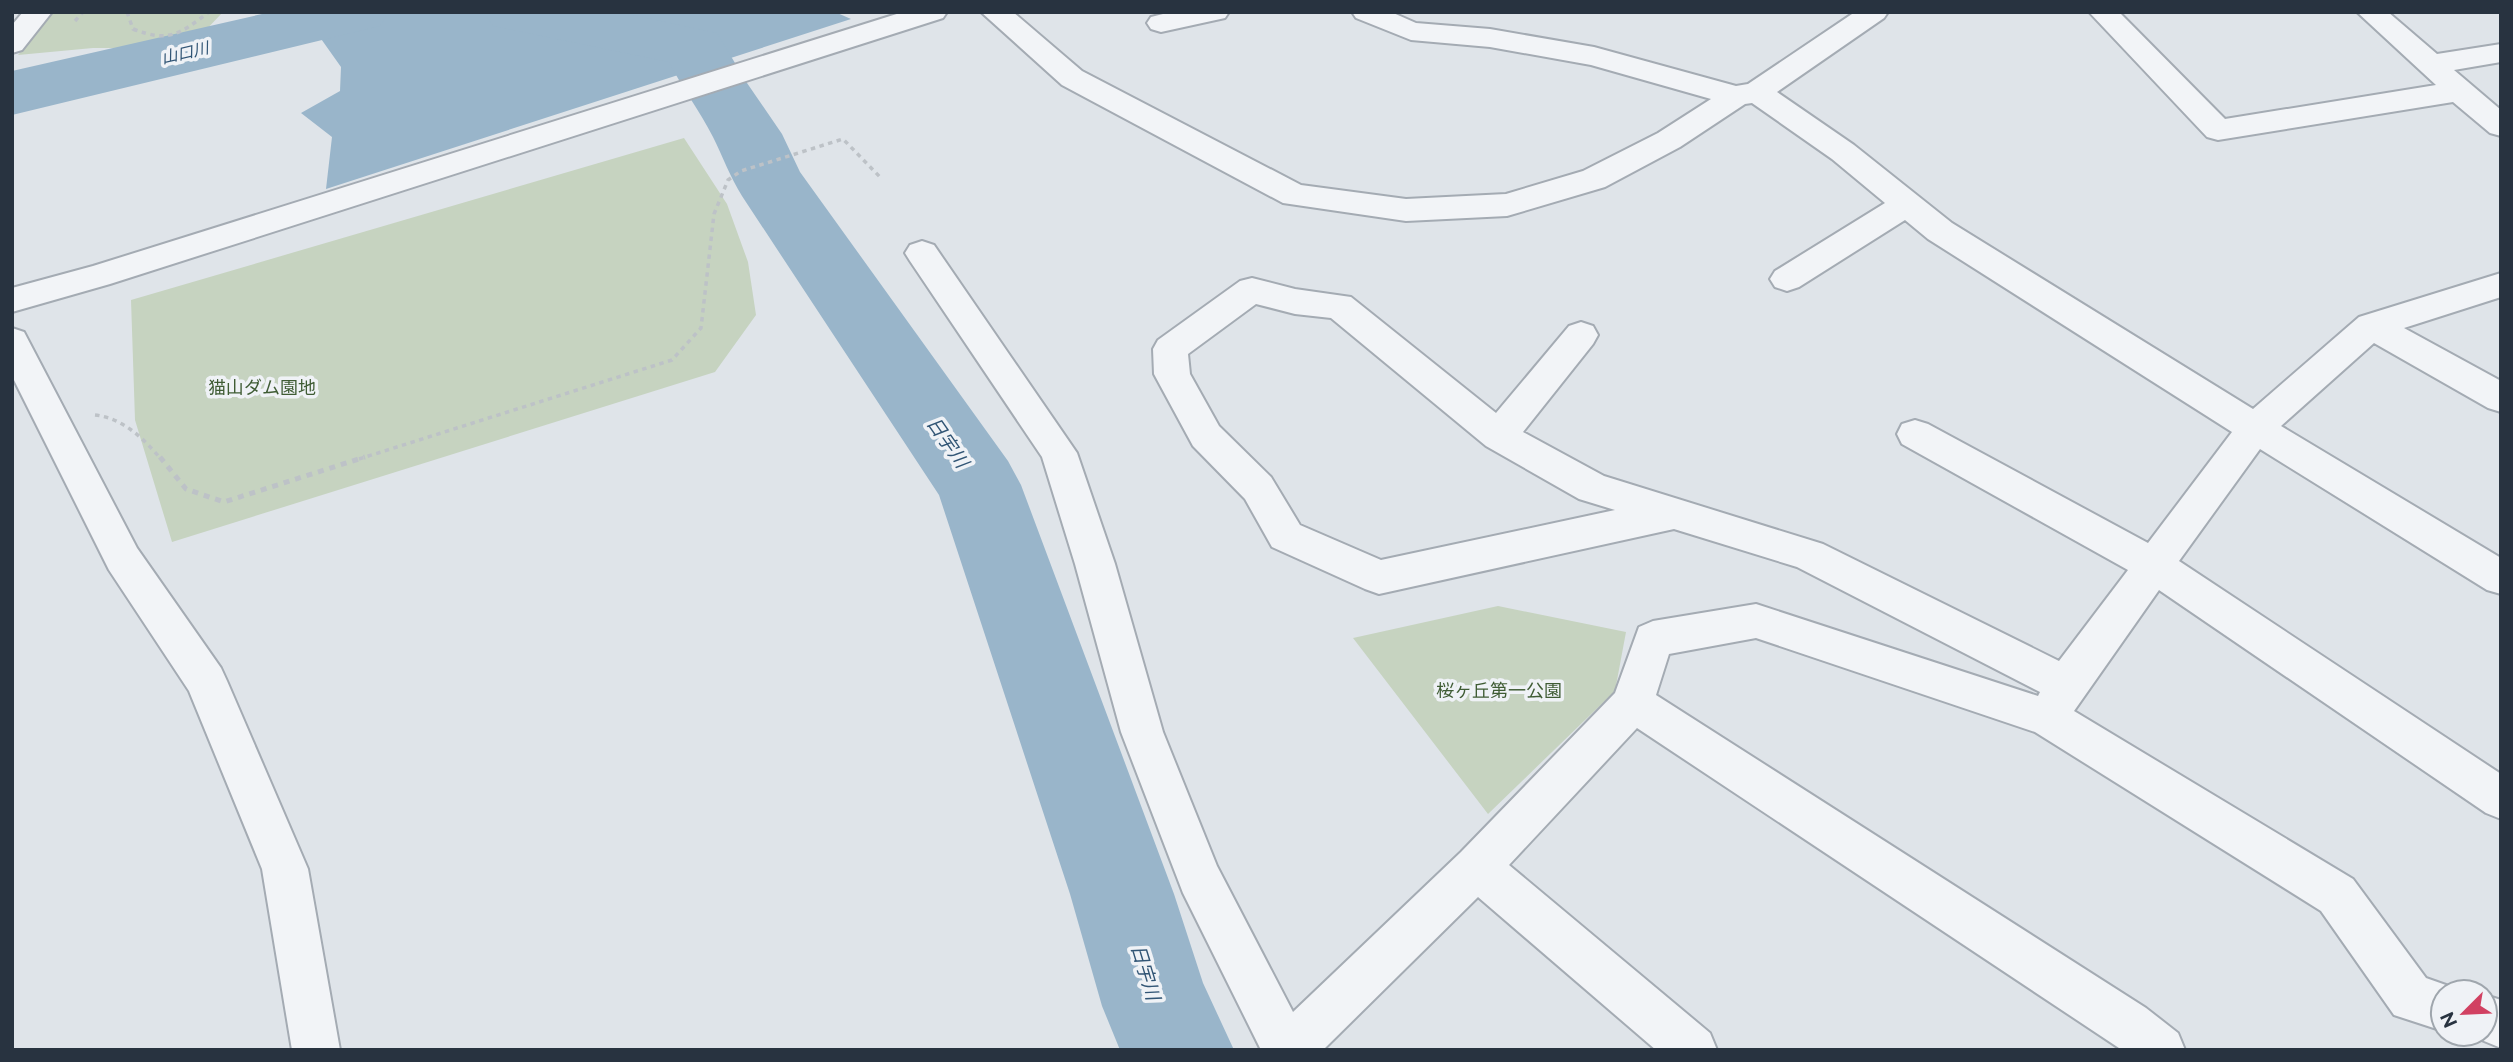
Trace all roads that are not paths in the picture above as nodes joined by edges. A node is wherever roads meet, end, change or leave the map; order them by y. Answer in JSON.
{"nodes":[{"id":1,"x":38,"y":12,"type":"edge"},
{"id":2,"x":933,"y":12,"type":"edge"},
{"id":3,"x":995,"y":12,"type":"edge"},
{"id":4,"x":1215,"y":12,"type":"edge"},
{"id":5,"x":1366,"y":12,"type":"edge"},
{"id":6,"x":1874,"y":12,"type":"edge"},
{"id":7,"x":2103,"y":12,"type":"edge"},
{"id":8,"x":2371,"y":12,"type":"edge"},
{"id":9,"x":1161,"y":23,"type":"dead end"},
{"id":10,"x":12,"y":44,"type":"edge"},
{"id":11,"x":2501,"y":53,"type":"edge"},
{"id":12,"x":2431,"y":64,"type":"junction"},
{"id":13,"x":2459,"y":91,"type":"junction"},
{"id":14,"x":1746,"y":94,"type":"junction"},
{"id":15,"x":2501,"y":126,"type":"edge"},
{"id":16,"x":1907,"y":204,"type":"junction"},
{"id":17,"x":922,"y":253,"type":"dead end"},
{"id":18,"x":1787,"y":279,"type":"dead end"},
{"id":19,"x":2501,"y":285,"type":"edge"},
{"id":20,"x":12,"y":300,"type":"edge"},
{"id":21,"x":2371,"y":326,"type":"junction"},
{"id":22,"x":1581,"y":335,"type":"dead end"},
{"id":23,"x":12,"y":341,"type":"edge"},
{"id":24,"x":2501,"y":398,"type":"edge"},
{"id":25,"x":2255,"y":428,"type":"junction"},
{"id":26,"x":1915,"y":434,"type":"dead end"},
{"id":27,"x":1499,"y":436,"type":"junction"},
{"id":28,"x":1676,"y":513,"type":"junction"},
{"id":29,"x":2153,"y":565,"type":"junction"},
{"id":30,"x":2501,"y":578,"type":"edge"},
{"id":31,"x":2057,"y":701,"type":"junction"},
{"id":32,"x":1633,"y":703,"type":"junction"},
{"id":33,"x":2501,"y":799,"type":"edge"},
{"id":34,"x":1477,"y":867,"type":"junction"},
{"id":35,"x":2429,"y":1003,"type":"edge"},
{"id":36,"x":316,"y":1050,"type":"edge"},
{"id":37,"x":1287,"y":1050,"type":"edge"},
{"id":38,"x":1693,"y":1050,"type":"edge"},
{"id":39,"x":2161,"y":1050,"type":"edge"}],
"edges":[{"from":1,"to":10,"type":"street"},
{"from":2,"to":20,"type":"street"},
{"from":3,"to":14,"type":"street"},
{"from":4,"to":9,"type":"street"},
{"from":5,"to":14,"type":"street"},
{"from":6,"to":14,"type":"street"},
{"from":7,"to":13,"type":"street"},
{"from":8,"to":12,"type":"street"},
{"from":11,"to":12,"type":"street"},
{"from":12,"to":13,"type":"street"},
{"from":13,"to":15,"type":"street"},
{"from":14,"to":16,"type":"street"},
{"from":16,"to":18,"type":"street"},
{"from":16,"to":25,"type":"street"},
{"from":17,"to":37,"type":"street"},
{"from":19,"to":21,"type":"street"},
{"from":21,"to":24,"type":"street"},
{"from":21,"to":25,"type":"street"},
{"from":22,"to":27,"type":"street"},
{"from":23,"to":36,"type":"street"},
{"from":25,"to":29,"type":"street"},
{"from":25,"to":30,"type":"street"},
{"from":26,"to":29,"type":"street"},
{"from":27,"to":28,"type":"street"},
{"from":27,"to":28,"type":"street"},
{"from":28,"to":31,"type":"street"},
{"from":29,"to":31,"type":"street"},
{"from":29,"to":33,"type":"street"},
{"from":31,"to":32,"type":"street"},
{"from":31,"to":35,"type":"street"},
{"from":32,"to":34,"type":"street"},
{"from":32,"to":39,"type":"street"},
{"from":34,"to":37,"type":"street"},
{"from":34,"to":38,"type":"street"}]}
